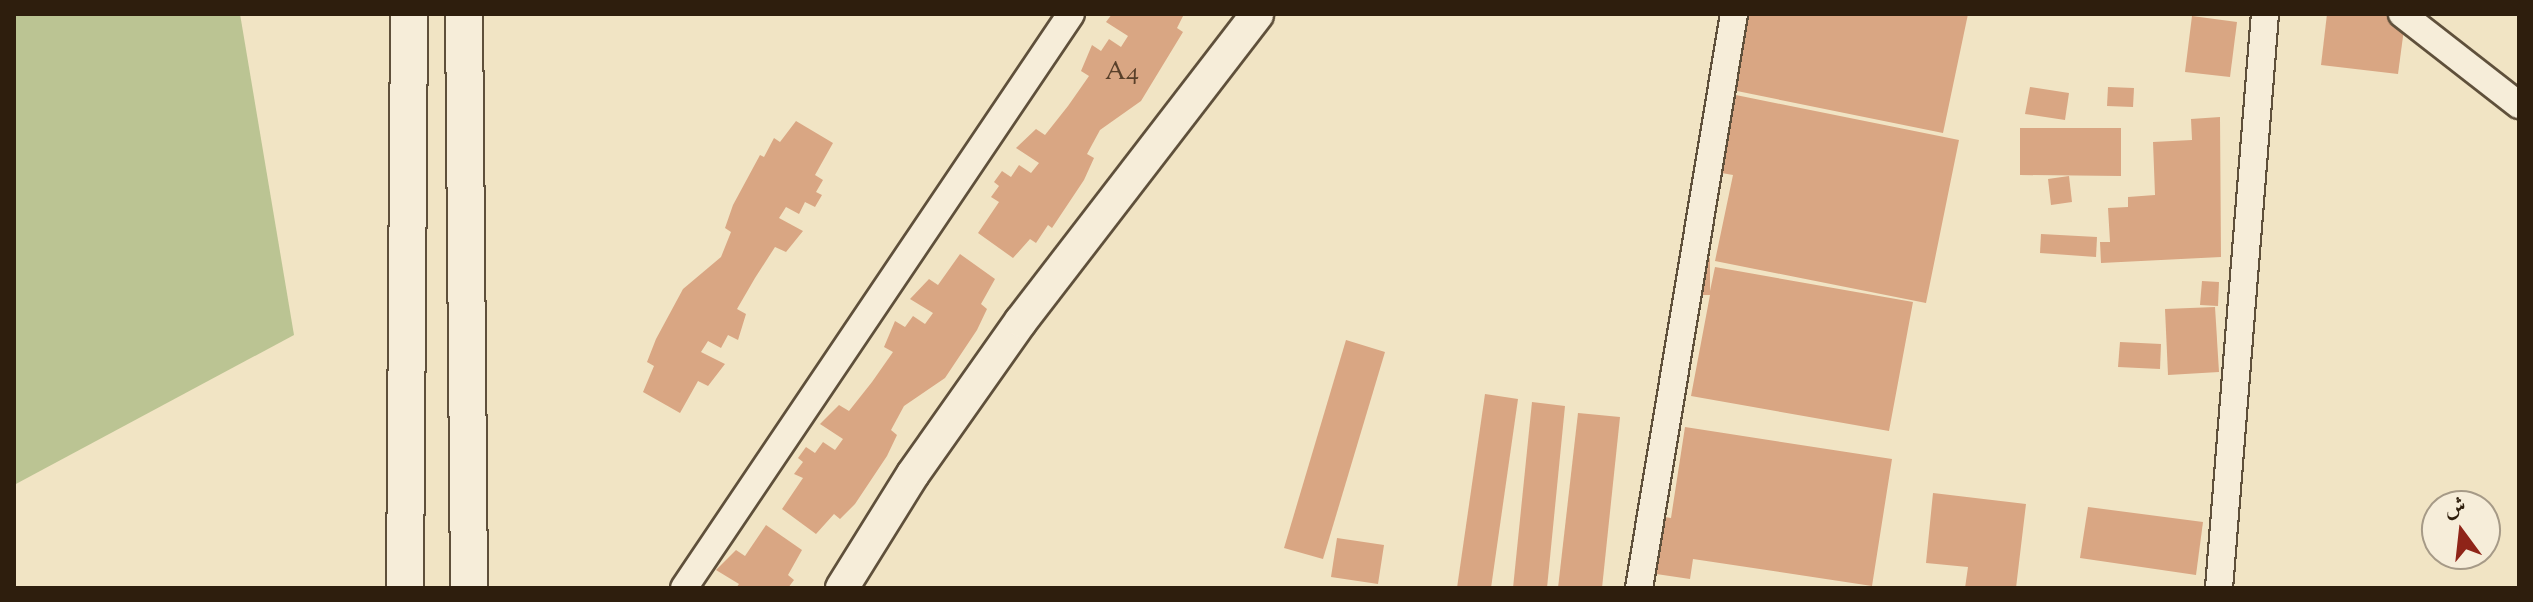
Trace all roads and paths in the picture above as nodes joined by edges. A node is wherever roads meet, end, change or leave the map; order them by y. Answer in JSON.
{"nodes":[{"id":1,"x":409,"y":14,"type":"edge"},
{"id":2,"x":464,"y":14,"type":"edge"},
{"id":3,"x":1071,"y":14,"type":"edge"},
{"id":4,"x":1257,"y":14,"type":"edge"},
{"id":5,"x":1734,"y":14,"type":"edge"},
{"id":6,"x":2265,"y":14,"type":"edge"},
{"id":7,"x":2402,"y":14,"type":"edge"},
{"id":8,"x":2519,"y":105,"type":"edge"},
{"id":9,"x":405,"y":588,"type":"edge"},
{"id":10,"x":469,"y":588,"type":"edge"},
{"id":11,"x":684,"y":588,"type":"edge"},
{"id":12,"x":842,"y":588,"type":"edge"},
{"id":13,"x":1639,"y":588,"type":"edge"},
{"id":14,"x":2219,"y":588,"type":"edge"}],
"edges":[{"from":1,"to":9,"type":"main road"},
{"from":2,"to":10,"type":"main road"},
{"from":3,"to":11,"type":"street"},
{"from":4,"to":12,"type":"street"},
{"from":5,"to":13,"type":"street"},
{"from":6,"to":14,"type":"street"},
{"from":7,"to":8,"type":"street"}]}
